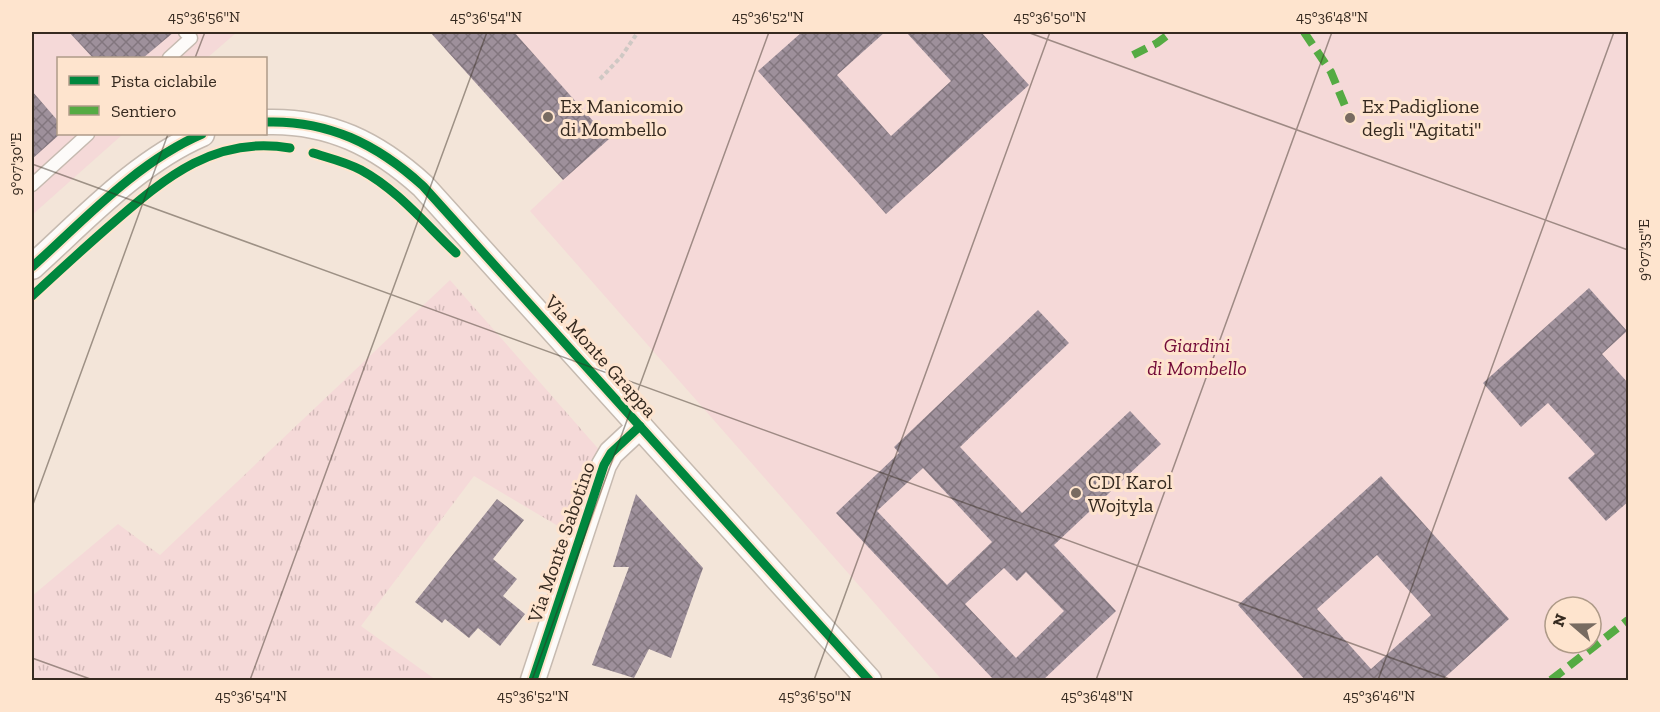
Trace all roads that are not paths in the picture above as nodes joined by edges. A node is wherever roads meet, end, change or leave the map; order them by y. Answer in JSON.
{"nodes":[{"id":1,"x":185,"y":32,"type":"edge"},
{"id":2,"x":170,"y":57,"type":"edge"},
{"id":3,"x":267,"y":122,"type":"edge"},
{"id":4,"x":87,"y":135,"type":"edge"},
{"id":5,"x":200,"y":135,"type":"edge"},
{"id":6,"x":32,"y":185,"type":"edge"},
{"id":7,"x":32,"y":267,"type":"edge"},
{"id":8,"x":640,"y":426,"type":"junction"},
{"id":9,"x":533,"y":681,"type":"edge"},
{"id":10,"x":869,"y":681,"type":"edge"}],
"edges":[{"from":1,"to":2,"type":"lane"},
{"from":3,"to":8,"type":"street","name":"Via Monte Grappa"},
{"from":4,"to":6,"type":"lane"},
{"from":5,"to":7,"type":"street"},
{"from":8,"to":9,"type":"street","name":"Via Monte Sabotino"},
{"from":8,"to":10,"type":"street","name":"Via Monte Grappa"}]}
